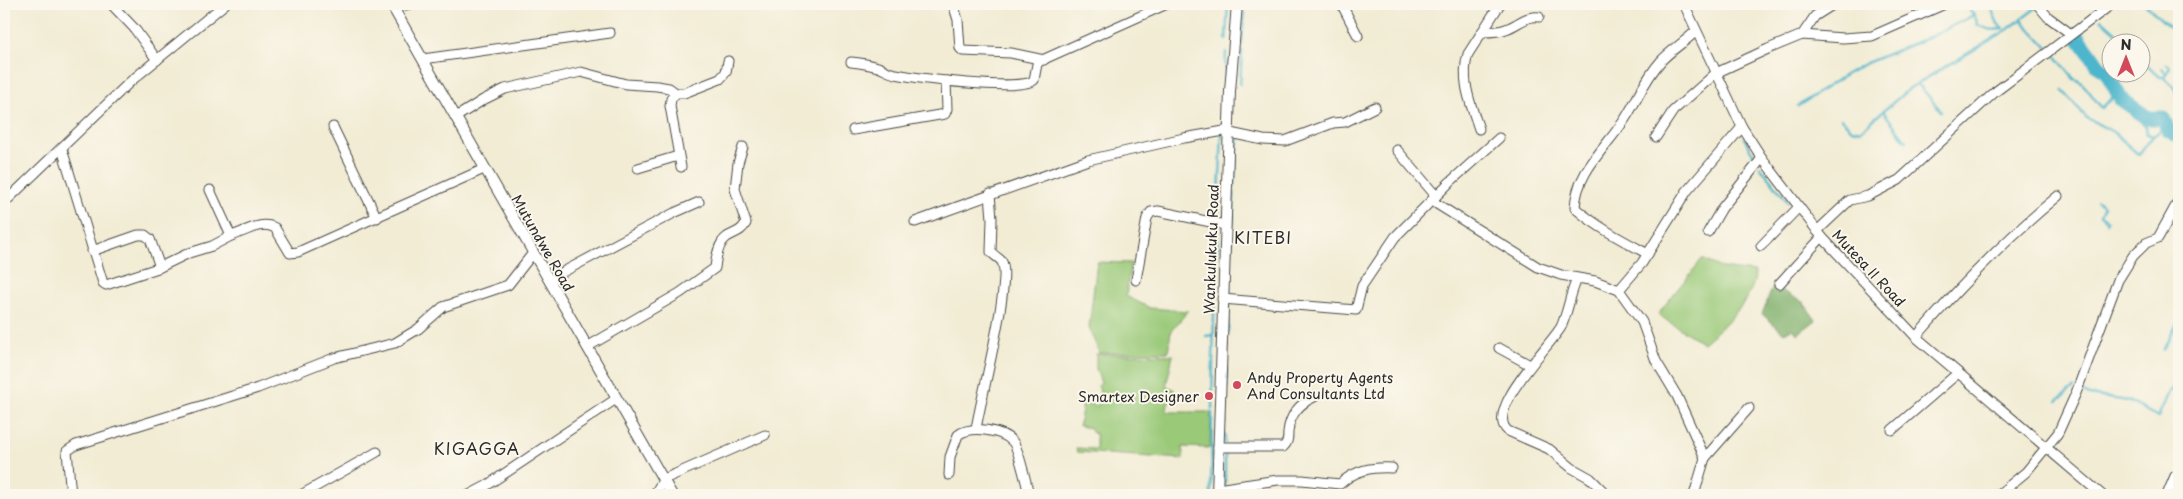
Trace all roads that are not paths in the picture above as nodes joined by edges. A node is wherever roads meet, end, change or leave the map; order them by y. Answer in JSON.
{"nodes":[{"id":1,"x":111,"y":4,"type":"edge"},
{"id":2,"x":225,"y":4,"type":"edge"},
{"id":3,"x":411,"y":4,"type":"edge"},
{"id":4,"x":953,"y":4,"type":"edge"},
{"id":5,"x":1167,"y":4,"type":"edge"},
{"id":6,"x":1237,"y":4,"type":"edge"},
{"id":7,"x":1344,"y":4,"type":"edge"},
{"id":8,"x":1500,"y":4,"type":"edge"},
{"id":9,"x":1684,"y":4,"type":"edge"},
{"id":10,"x":1834,"y":4,"type":"edge"},
{"id":11,"x":1945,"y":4,"type":"edge"},
{"id":12,"x":2037,"y":4,"type":"edge"},
{"id":13,"x":2112,"y":4,"type":"edge"},
{"id":14,"x":392,"y":6,"type":"edge"},
{"id":15,"x":1539,"y":17,"type":"dead end"},
{"id":16,"x":1696,"y":31,"type":"junction"},
{"id":17,"x":1482,"y":32,"type":"junction"},
{"id":18,"x":610,"y":33,"type":"dead end"},
{"id":19,"x":2071,"y":34,"type":"junction"},
{"id":20,"x":1802,"y":35,"type":"junction"},
{"id":21,"x":1358,"y":36,"type":"dead end"},
{"id":22,"x":423,"y":59,"type":"junction"},
{"id":23,"x":157,"y":60,"type":"junction"},
{"id":24,"x":1044,"y":60,"type":"junction"},
{"id":25,"x":728,"y":61,"type":"dead end"},
{"id":26,"x":851,"y":62,"type":"dead end"},
{"id":27,"x":1716,"y":73,"type":"junction"},
{"id":28,"x":946,"y":81,"type":"junction"},
{"id":29,"x":676,"y":93,"type":"junction"},
{"id":30,"x":1375,"y":107,"type":"dead end"},
{"id":31,"x":456,"y":117,"type":"junction"},
{"id":32,"x":1742,"y":127,"type":"junction"},
{"id":33,"x":333,"y":128,"type":"dead end"},
{"id":34,"x":1479,"y":129,"type":"dead end"},
{"id":35,"x":853,"y":130,"type":"dead end"},
{"id":36,"x":1230,"y":132,"type":"junction"},
{"id":37,"x":1656,"y":137,"type":"dead end"},
{"id":38,"x":1499,"y":138,"type":"dead end"},
{"id":39,"x":743,"y":147,"type":"dead end"},
{"id":40,"x":62,"y":149,"type":"junction"},
{"id":41,"x":1397,"y":150,"type":"dead end"},
{"id":42,"x":678,"y":156,"type":"junction"},
{"id":43,"x":1762,"y":158,"type":"junction"},
{"id":44,"x":681,"y":167,"type":"dead end"},
{"id":45,"x":638,"y":168,"type":"dead end"},
{"id":46,"x":484,"y":169,"type":"junction"},
{"id":47,"x":210,"y":190,"type":"dead end"},
{"id":48,"x":990,"y":194,"type":"junction"},
{"id":49,"x":2058,"y":196,"type":"dead end"},
{"id":50,"x":1434,"y":198,"type":"junction"},
{"id":51,"x":2179,"y":200,"type":"edge"},
{"id":52,"x":699,"y":202,"type":"dead end"},
{"id":53,"x":4,"y":203,"type":"edge"},
{"id":54,"x":1798,"y":208,"type":"junction"},
{"id":55,"x":377,"y":218,"type":"junction"},
{"id":56,"x":915,"y":222,"type":"dead end"},
{"id":57,"x":1225,"y":225,"type":"junction"},
{"id":58,"x":1708,"y":232,"type":"dead end"},
{"id":59,"x":1820,"y":234,"type":"junction"},
{"id":60,"x":231,"y":236,"type":"junction"},
{"id":61,"x":1761,"y":246,"type":"dead end"},
{"id":62,"x":92,"y":251,"type":"junction"},
{"id":63,"x":533,"y":253,"type":"junction"},
{"id":64,"x":1648,"y":254,"type":"junction"},
{"id":65,"x":160,"y":267,"type":"junction"},
{"id":66,"x":1577,"y":279,"type":"junction"},
{"id":67,"x":1136,"y":280,"type":"dead end"},
{"id":68,"x":550,"y":282,"type":"junction"},
{"id":69,"x":1779,"y":284,"type":"dead end"},
{"id":70,"x":1619,"y":290,"type":"junction"},
{"id":71,"x":1222,"y":299,"type":"junction"},
{"id":72,"x":1916,"y":337,"type":"junction"},
{"id":73,"x":587,"y":347,"type":"junction"},
{"id":74,"x":1499,"y":348,"type":"dead end"},
{"id":75,"x":1530,"y":364,"type":"junction"},
{"id":76,"x":1958,"y":373,"type":"junction"},
{"id":77,"x":1314,"y":397,"type":"dead end"},
{"id":78,"x":616,"y":399,"type":"junction"},
{"id":79,"x":1749,"y":408,"type":"dead end"},
{"id":80,"x":976,"y":429,"type":"junction"},
{"id":81,"x":1892,"y":430,"type":"dead end"},
{"id":82,"x":765,"y":435,"type":"dead end"},
{"id":83,"x":1218,"y":447,"type":"junction"},
{"id":84,"x":2045,"y":449,"type":"junction"},
{"id":85,"x":377,"y":452,"type":"dead end"},
{"id":86,"x":1705,"y":458,"type":"junction"},
{"id":87,"x":1392,"y":468,"type":"dead end"},
{"id":88,"x":2179,"y":474,"type":"edge"},
{"id":89,"x":949,"y":475,"type":"dead end"},
{"id":90,"x":664,"y":479,"type":"junction"},
{"id":91,"x":2092,"y":491,"type":"edge"},
{"id":92,"x":1217,"y":492,"type":"edge"},
{"id":93,"x":71,"y":495,"type":"edge"},
{"id":94,"x":301,"y":495,"type":"edge"},
{"id":95,"x":469,"y":495,"type":"edge"},
{"id":96,"x":654,"y":495,"type":"edge"},
{"id":97,"x":672,"y":495,"type":"edge"},
{"id":98,"x":1029,"y":495,"type":"edge"},
{"id":99,"x":1607,"y":495,"type":"edge"},
{"id":100,"x":1694,"y":495,"type":"edge"},
{"id":101,"x":1998,"y":495,"type":"edge"},
{"id":102,"x":2102,"y":495,"type":"edge"},
{"id":103,"x":2167,"y":495,"type":"edge"}],
"edges":[{"from":1,"to":23,"type":"street"},
{"from":2,"to":23,"type":"street"},
{"from":3,"to":14,"type":"street"},
{"from":4,"to":24,"type":"street"},
{"from":5,"to":24,"type":"street"},
{"from":6,"to":36,"type":"main road","name":"Wankulukuku Road"},
{"from":7,"to":21,"type":"street"},
{"from":8,"to":17,"type":"street"},
{"from":9,"to":16,"type":"street","name":"Mutesa II Road"},
{"from":10,"to":20,"type":"street"},
{"from":11,"to":20,"type":"street"},
{"from":12,"to":19,"type":"street"},
{"from":13,"to":19,"type":"street"},
{"from":14,"to":22,"type":"main road","name":"Mutundwe Road"},
{"from":15,"to":17,"type":"street"},
{"from":16,"to":27,"type":"street","name":"Mutesa II Road"},
{"from":16,"to":64,"type":"street"},
{"from":17,"to":34,"type":"street"},
{"from":18,"to":22,"type":"street"},
{"from":19,"to":59,"type":"street"},
{"from":20,"to":27,"type":"street"},
{"from":22,"to":31,"type":"main road","name":"Mutundwe Road"},
{"from":23,"to":40,"type":"street"},
{"from":24,"to":28,"type":"street"},
{"from":25,"to":29,"type":"street"},
{"from":26,"to":28,"type":"street"},
{"from":27,"to":32,"type":"street","name":"Mutesa II Road"},
{"from":27,"to":37,"type":"street"},
{"from":28,"to":35,"type":"street"},
{"from":29,"to":31,"type":"street"},
{"from":29,"to":42,"type":"street"},
{"from":30,"to":36,"type":"street"},
{"from":31,"to":46,"type":"main road","name":"Mutundwe Road"},
{"from":32,"to":43,"type":"street","name":"Mutesa II Road"},
{"from":32,"to":64,"type":"street"},
{"from":33,"to":55,"type":"street"},
{"from":36,"to":48,"type":"street"},
{"from":36,"to":57,"type":"main road","name":"Wankulukuku Road"},
{"from":38,"to":50,"type":"street"},
{"from":39,"to":73,"type":"street"},
{"from":40,"to":53,"type":"street"},
{"from":40,"to":62,"type":"street"},
{"from":41,"to":50,"type":"street"},
{"from":42,"to":44,"type":"street"},
{"from":42,"to":45,"type":"street"},
{"from":43,"to":54,"type":"street","name":"Mutesa II Road"},
{"from":43,"to":58,"type":"street"},
{"from":46,"to":55,"type":"street"},
{"from":46,"to":63,"type":"main road","name":"Mutundwe Road"},
{"from":47,"to":60,"type":"street"},
{"from":48,"to":56,"type":"street"},
{"from":48,"to":80,"type":"street"},
{"from":49,"to":72,"type":"street"},
{"from":50,"to":66,"type":"street"},
{"from":50,"to":71,"type":"street"},
{"from":51,"to":84,"type":"street"},
{"from":52,"to":68,"type":"street"},
{"from":54,"to":59,"type":"street","name":"Mutesa II Road"},
{"from":54,"to":61,"type":"street"},
{"from":55,"to":60,"type":"street"},
{"from":57,"to":67,"type":"street"},
{"from":57,"to":71,"type":"main road","name":"Wankulukuku Road"},
{"from":59,"to":69,"type":"street"},
{"from":59,"to":72,"type":"street","name":"Mutesa II Road"},
{"from":60,"to":65,"type":"street"},
{"from":62,"to":65,"type":"street"},
{"from":62,"to":65,"type":"street"},
{"from":63,"to":68,"type":"main road","name":"Mutundwe Road"},
{"from":63,"to":93,"type":"street"},
{"from":64,"to":70,"type":"street"},
{"from":66,"to":70,"type":"street"},
{"from":66,"to":75,"type":"street"},
{"from":68,"to":73,"type":"main road","name":"Mutundwe Road"},
{"from":70,"to":86,"type":"street"},
{"from":71,"to":83,"type":"main road","name":"Wankulukuku Road"},
{"from":72,"to":76,"type":"street","name":"Mutesa II Road"},
{"from":73,"to":78,"type":"main road","name":"Mutundwe Road"},
{"from":74,"to":75,"type":"street"},
{"from":75,"to":99,"type":"street"},
{"from":76,"to":81,"type":"street"},
{"from":76,"to":84,"type":"street","name":"Mutesa II Road"},
{"from":77,"to":83,"type":"street"},
{"from":78,"to":90,"type":"main road","name":"Mutundwe Road"},
{"from":78,"to":95,"type":"street"},
{"from":79,"to":86,"type":"street"},
{"from":80,"to":89,"type":"street"},
{"from":80,"to":98,"type":"street"},
{"from":82,"to":90,"type":"street"},
{"from":83,"to":92,"type":"main road","name":"Wankulukuku Road"},
{"from":84,"to":91,"type":"street","name":"Mutesa II Road"},
{"from":84,"to":101,"type":"street"},
{"from":85,"to":94,"type":"street"},
{"from":86,"to":100,"type":"street"},
{"from":87,"to":92,"type":"street"},
{"from":88,"to":103,"type":"street"},
{"from":90,"to":96,"type":"street"},
{"from":90,"to":97,"type":"main road","name":"Mutundwe Road"},
{"from":91,"to":102,"type":"street","name":"Mutesa II Road"}]}
